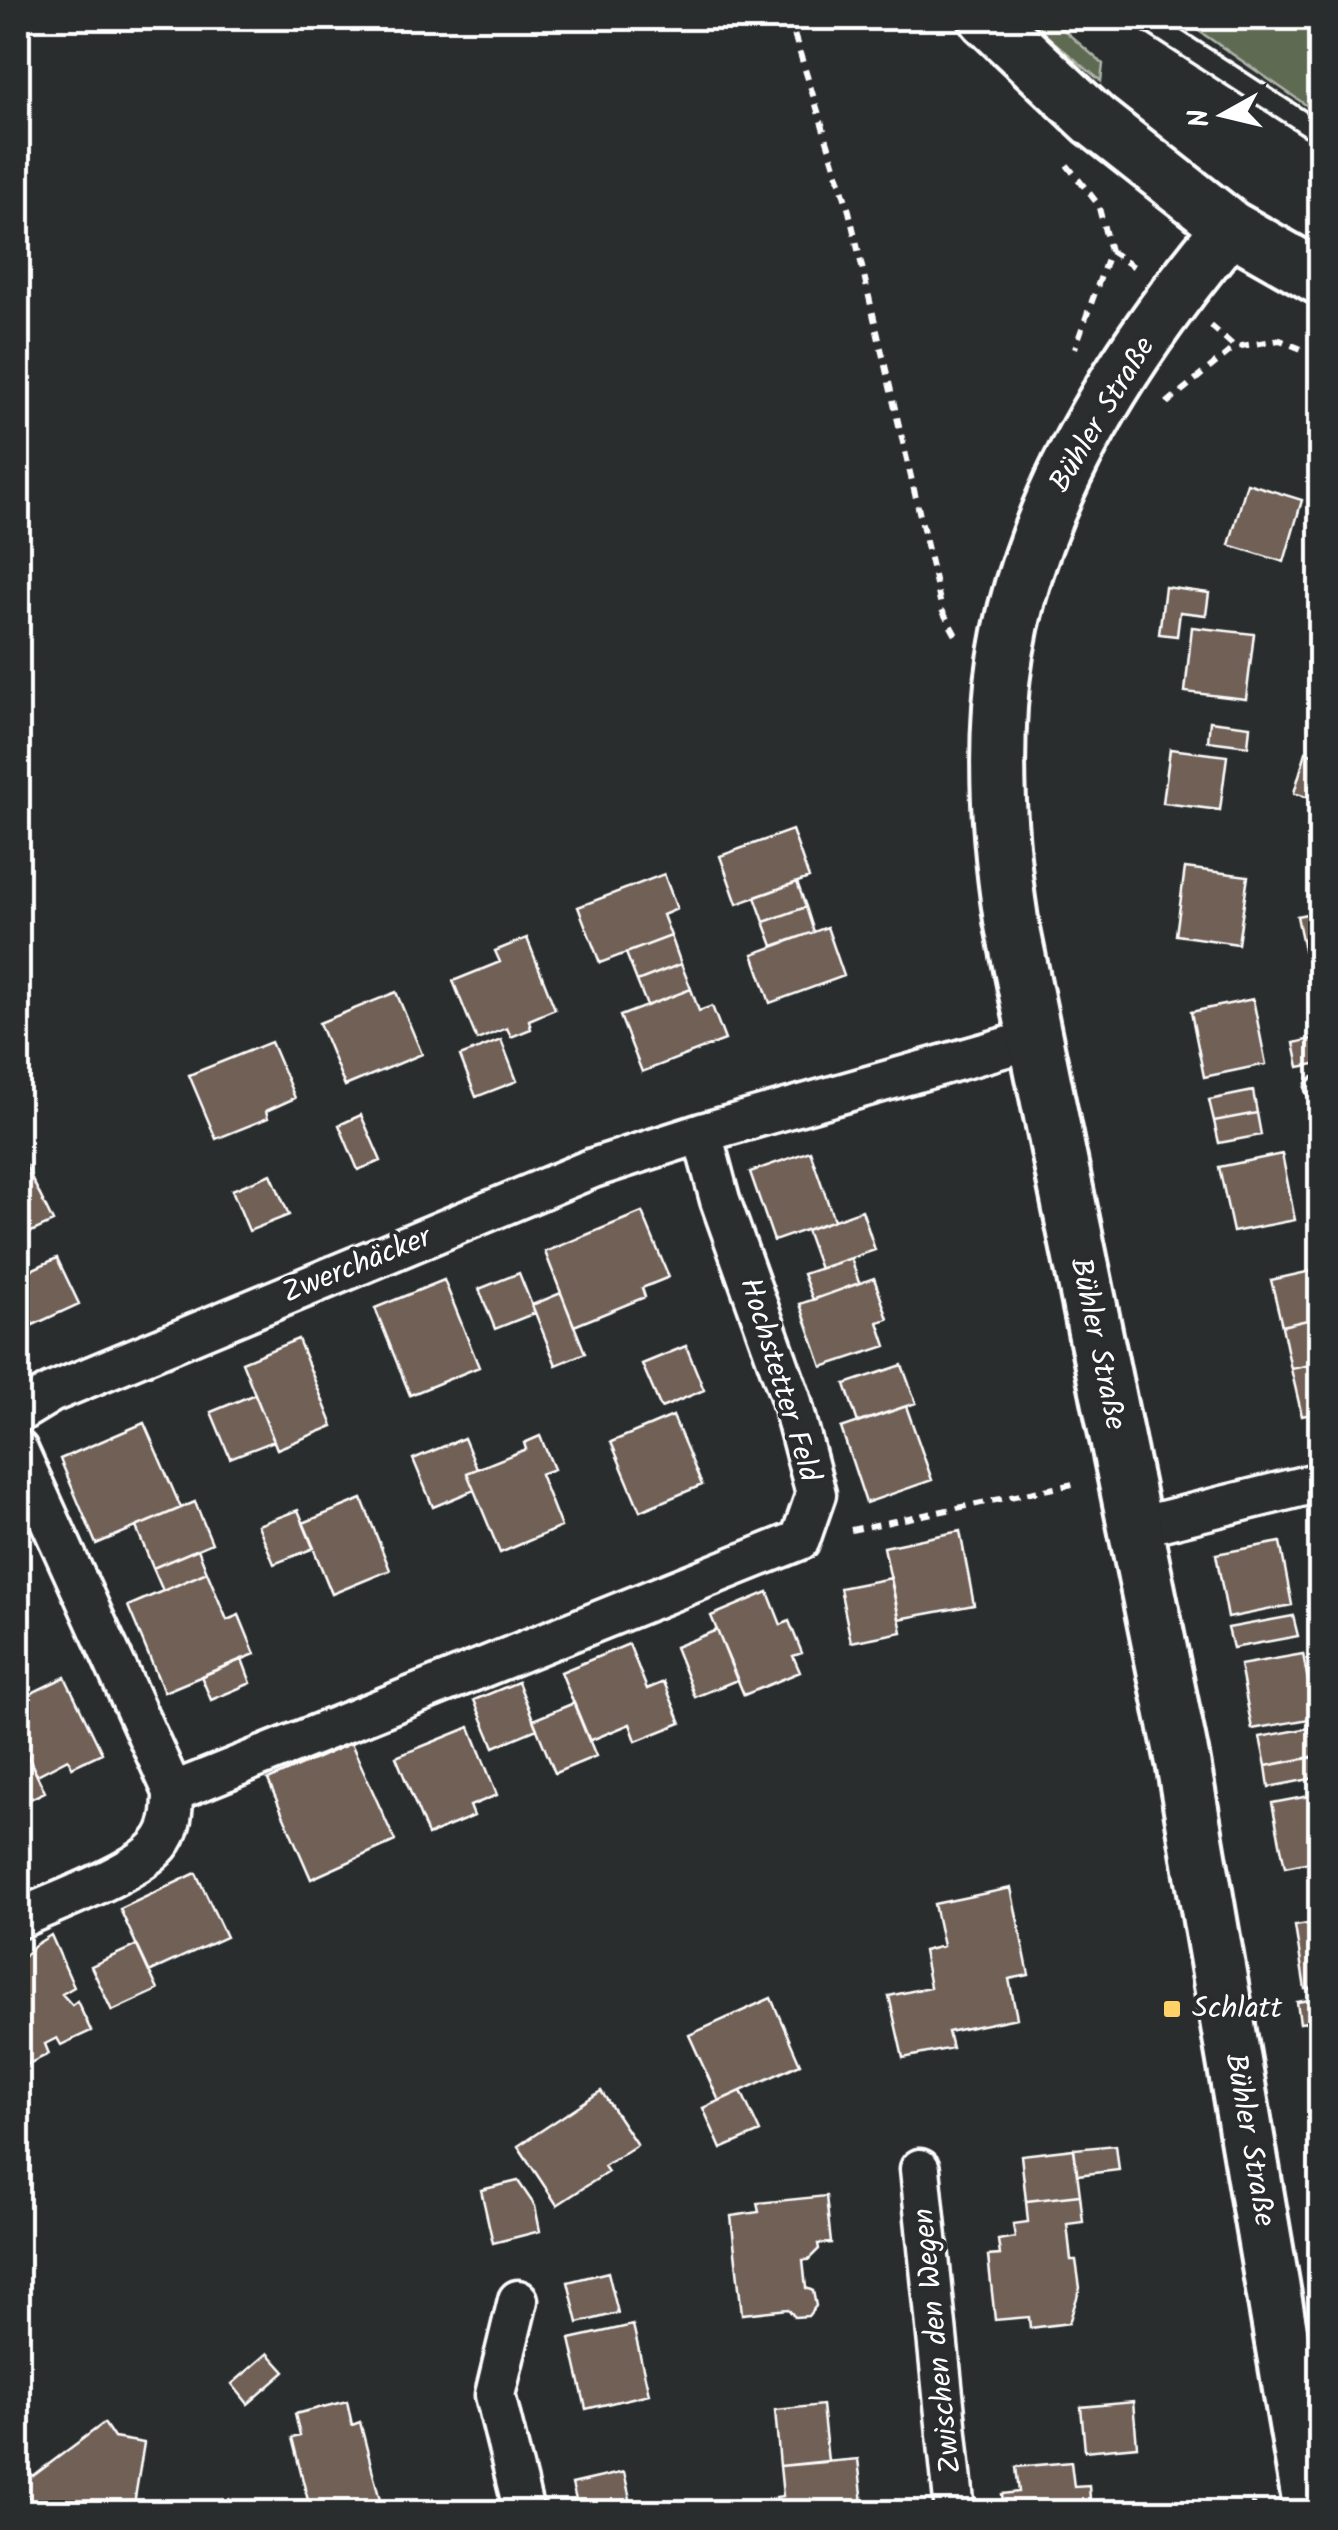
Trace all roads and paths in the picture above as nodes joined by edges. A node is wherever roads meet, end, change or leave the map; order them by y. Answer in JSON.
{"nodes":[{"id":1,"x":789,"y":18,"type":"edge"},
{"id":2,"x":986,"y":18,"type":"edge"},
{"id":3,"x":1143,"y":18,"type":"edge"},
{"id":4,"x":1320,"y":133,"type":"edge"},
{"id":5,"x":1230,"y":227,"type":"junction"},
{"id":6,"x":1320,"y":278,"type":"edge"},
{"id":7,"x":1235,"y":347,"type":"dead end"},
{"id":8,"x":1156,"y":415,"type":"dead end"},
{"id":9,"x":1007,"y":662,"type":"junction"},
{"id":10,"x":1034,"y":1039,"type":"junction"},
{"id":11,"x":702,"y":1133,"type":"junction"},
{"id":12,"x":18,"y":1413,"type":"edge"},
{"id":13,"x":18,"y":1450,"type":"edge"},
{"id":14,"x":1123,"y":1474,"type":"junction"},
{"id":15,"x":1320,"y":1482,"type":"edge"},
{"id":16,"x":1134,"y":1528,"type":"junction"},
{"id":17,"x":800,"y":1540,"type":"junction"},
{"id":18,"x":173,"y":1792,"type":"junction"},
{"id":19,"x":18,"y":1919,"type":"edge"},
{"id":20,"x":920,"y":2170,"type":"dead end"},
{"id":21,"x":518,"y":2300,"type":"dead end"},
{"id":22,"x":524,"y":2512,"type":"edge"},
{"id":23,"x":956,"y":2512,"type":"edge"},
{"id":24,"x":1312,"y":2512,"type":"edge"}],
"edges":[{"from":1,"to":9,"type":"path"},
{"from":2,"to":5,"type":"street"},
{"from":3,"to":4,"type":"lane"},
{"from":5,"to":6,"type":"street"},
{"from":5,"to":9,"type":"street","name":"Bühler Straße"},
{"from":7,"to":8,"type":"path"},
{"from":9,"to":10,"type":"street","name":"Bühler Straße"},
{"from":10,"to":11,"type":"street"},
{"from":10,"to":14,"type":"street","name":"Bühler Straße"},
{"from":11,"to":12,"type":"street","name":"Zwerchäcker"},
{"from":11,"to":17,"type":"street","name":"Hochstetter Feld"},
{"from":13,"to":18,"type":"street"},
{"from":14,"to":16,"type":"street","name":"Bühler Straße"},
{"from":14,"to":17,"type":"path"},
{"from":15,"to":16,"type":"street"},
{"from":16,"to":24,"type":"street","name":"Bühler Straße"},
{"from":17,"to":18,"type":"street"},
{"from":18,"to":19,"type":"street"},
{"from":20,"to":23,"type":"street","name":"Zwischen den Wegen"},
{"from":21,"to":22,"type":"street"}]}
